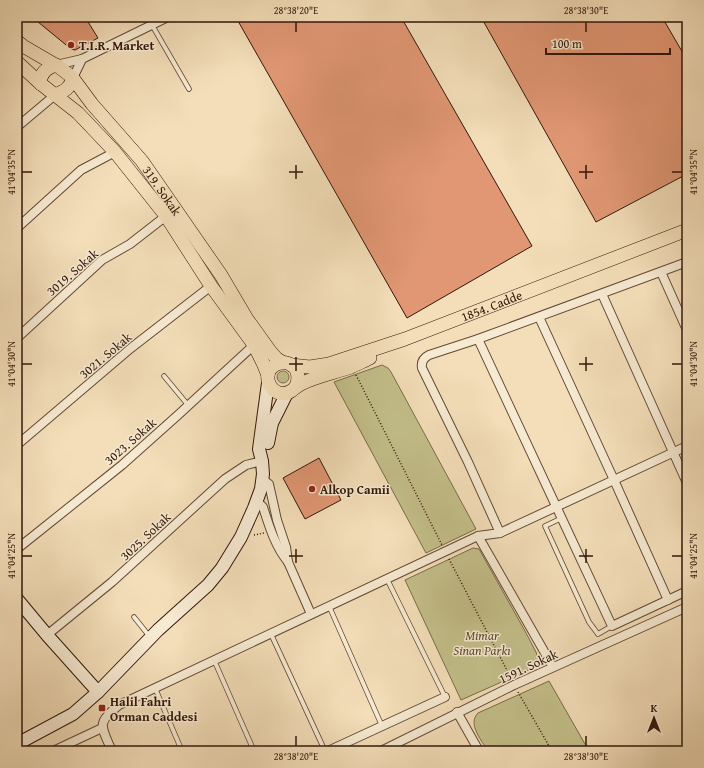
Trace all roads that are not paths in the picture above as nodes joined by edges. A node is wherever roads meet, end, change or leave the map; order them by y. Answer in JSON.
{"nodes":[{"id":1,"x":168,"y":17,"type":"edge"},
{"id":2,"x":152,"y":25,"type":"junction"},
{"id":3,"x":17,"y":41,"type":"edge"},
{"id":4,"x":82,"y":58,"type":"junction"},
{"id":5,"x":17,"y":62,"type":"edge"},
{"id":6,"x":56,"y":65,"type":"junction"},
{"id":7,"x":73,"y":78,"type":"junction"},
{"id":8,"x":41,"y":84,"type":"junction"},
{"id":9,"x":189,"y":89,"type":"dead end"},
{"id":10,"x":55,"y":95,"type":"junction"},
{"id":11,"x":17,"y":127,"type":"edge"},
{"id":12,"x":115,"y":152,"type":"junction"},
{"id":13,"x":166,"y":216,"type":"junction"},
{"id":14,"x":17,"y":228,"type":"edge"},
{"id":15,"x":687,"y":230,"type":"edge"},
{"id":16,"x":687,"y":262,"type":"edge"},
{"id":17,"x":661,"y":272,"type":"junction"},
{"id":18,"x":211,"y":286,"type":"junction"},
{"id":19,"x":602,"y":294,"type":"junction"},
{"id":20,"x":539,"y":317,"type":"junction"},
{"id":21,"x":687,"y":330,"type":"edge"},
{"id":22,"x":17,"y":338,"type":"edge"},
{"id":23,"x":405,"y":339,"type":"junction"},
{"id":24,"x":478,"y":339,"type":"junction"},
{"id":25,"x":254,"y":345,"type":"junction"},
{"id":26,"x":287,"y":364,"type":"junction"},
{"id":27,"x":164,"y":376,"type":"dead end"},
{"id":28,"x":268,"y":379,"type":"junction"},
{"id":29,"x":291,"y":391,"type":"junction"},
{"id":30,"x":188,"y":405,"type":"junction"},
{"id":31,"x":17,"y":445,"type":"edge"},
{"id":32,"x":687,"y":446,"type":"edge"},
{"id":33,"x":673,"y":453,"type":"junction"},
{"id":34,"x":262,"y":461,"type":"junction"},
{"id":35,"x":262,"y":479,"type":"junction"},
{"id":36,"x":614,"y":480,"type":"junction"},
{"id":37,"x":687,"y":483,"type":"edge"},
{"id":38,"x":256,"y":502,"type":"junction"},
{"id":39,"x":556,"y":507,"type":"junction"},
{"id":40,"x":562,"y":518,"type":"junction"},
{"id":41,"x":277,"y":520,"type":"junction"},
{"id":42,"x":269,"y":528,"type":"junction"},
{"id":43,"x":500,"y":533,"type":"junction"},
{"id":44,"x":478,"y":536,"type":"junction"},
{"id":45,"x":17,"y":549,"type":"edge"},
{"id":46,"x":288,"y":562,"type":"junction"},
{"id":47,"x":387,"y":579,"type":"junction"},
{"id":48,"x":687,"y":591,"type":"edge"},
{"id":49,"x":17,"y":599,"type":"edge"},
{"id":50,"x":668,"y":600,"type":"junction"},
{"id":51,"x":329,"y":606,"type":"junction"},
{"id":52,"x":687,"y":607,"type":"edge"},
{"id":53,"x":311,"y":614,"type":"junction"},
{"id":54,"x":134,"y":617,"type":"dead end"},
{"id":55,"x":612,"y":626,"type":"junction"},
{"id":56,"x":270,"y":634,"type":"junction"},
{"id":57,"x":47,"y":635,"type":"junction"},
{"id":58,"x":151,"y":638,"type":"junction"},
{"id":59,"x":214,"y":660,"type":"junction"},
{"id":60,"x":553,"y":667,"type":"junction"},
{"id":61,"x":155,"y":688,"type":"junction"},
{"id":62,"x":98,"y":692,"type":"junction"},
{"id":63,"x":445,"y":697,"type":"joint"},
{"id":64,"x":458,"y":712,"type":"junction"},
{"id":65,"x":382,"y":726,"type":"junction"},
{"id":66,"x":102,"y":728,"type":"junction"},
{"id":67,"x":17,"y":744,"type":"edge"},
{"id":68,"x":53,"y":751,"type":"edge"},
{"id":69,"x":112,"y":751,"type":"edge"},
{"id":70,"x":182,"y":751,"type":"edge"},
{"id":71,"x":254,"y":751,"type":"edge"},
{"id":72,"x":326,"y":751,"type":"edge"},
{"id":73,"x":381,"y":751,"type":"edge"},
{"id":74,"x":479,"y":751,"type":"edge"}],
"edges":[{"from":1,"to":2,"type":"street"},
{"from":2,"to":4,"type":"street"},
{"from":2,"to":9,"type":"lane"},
{"from":3,"to":6,"type":"main road","name":"319. Sokak"},
{"from":4,"to":6,"type":"street"},
{"from":4,"to":7,"type":"street"},
{"from":5,"to":8,"type":"main road","name":"319. Sokak"},
{"from":6,"to":7,"type":"main road","name":"319. Sokak"},
{"from":6,"to":8,"type":"main road"},
{"from":7,"to":10,"type":"main road"},
{"from":7,"to":26,"type":"main road","name":"319. Sokak"},
{"from":8,"to":10,"type":"main road","name":"319. Sokak"},
{"from":10,"to":11,"type":"street"},
{"from":10,"to":12,"type":"main road","name":"319. Sokak"},
{"from":12,"to":13,"type":"main road","name":"319. Sokak"},
{"from":12,"to":14,"type":"street"},
{"from":13,"to":18,"type":"main road","name":"319. Sokak"},
{"from":13,"to":22,"type":"street","name":"3019. Sokak"},
{"from":15,"to":23,"type":"main road","name":"1854. Cadde"},
{"from":16,"to":17,"type":"street"},
{"from":17,"to":19,"type":"street"},
{"from":17,"to":21,"type":"street"},
{"from":18,"to":25,"type":"main road","name":"319. Sokak"},
{"from":18,"to":31,"type":"street","name":"3021. Sokak"},
{"from":19,"to":20,"type":"street"},
{"from":19,"to":33,"type":"street"},
{"from":20,"to":24,"type":"street"},
{"from":20,"to":36,"type":"street"},
{"from":23,"to":26,"type":"main road","name":"1854. Cadde"},
{"from":23,"to":29,"type":"main road"},
{"from":24,"to":39,"type":"street"},
{"from":24,"to":43,"type":"street"},
{"from":25,"to":28,"type":"main road","name":"319. Sokak"},
{"from":25,"to":30,"type":"street","name":"3023. Sokak"},
{"from":26,"to":28,"type":"main road"},
{"from":26,"to":29,"type":"main road"},
{"from":27,"to":30,"type":"lane"},
{"from":28,"to":29,"type":"main road"},
{"from":28,"to":34,"type":"main road"},
{"from":29,"to":34,"type":"main road"},
{"from":30,"to":45,"type":"street","name":"3023. Sokak"},
{"from":32,"to":33,"type":"street"},
{"from":33,"to":36,"type":"street"},
{"from":33,"to":37,"type":"street"},
{"from":34,"to":35,"type":"main road"},
{"from":34,"to":57,"type":"street","name":"3025. Sokak"},
{"from":35,"to":38,"type":"main road"},
{"from":35,"to":41,"type":"street"},
{"from":36,"to":39,"type":"street"},
{"from":36,"to":50,"type":"street"},
{"from":38,"to":42,"type":"street"},
{"from":38,"to":58,"type":"main road"},
{"from":39,"to":40,"type":"street"},
{"from":39,"to":43,"type":"street"},
{"from":40,"to":55,"type":"street"},
{"from":40,"to":55,"type":"lane"},
{"from":41,"to":42,"type":"street"},
{"from":41,"to":46,"type":"street"},
{"from":42,"to":46,"type":"street"},
{"from":43,"to":44,"type":"street"},
{"from":44,"to":47,"type":"street"},
{"from":44,"to":60,"type":"street"},
{"from":46,"to":53,"type":"street"},
{"from":47,"to":51,"type":"street"},
{"from":47,"to":63,"type":"lane"},
{"from":48,"to":50,"type":"street"},
{"from":49,"to":57,"type":"main road"},
{"from":50,"to":55,"type":"street"},
{"from":51,"to":53,"type":"street"},
{"from":51,"to":65,"type":"lane"},
{"from":52,"to":60,"type":"street","name":"1591. Sokak"},
{"from":53,"to":56,"type":"street"},
{"from":54,"to":58,"type":"lane"},
{"from":56,"to":59,"type":"street"},
{"from":56,"to":72,"type":"lane"},
{"from":57,"to":62,"type":"main road"},
{"from":58,"to":62,"type":"main road"},
{"from":59,"to":61,"type":"street"},
{"from":59,"to":71,"type":"lane"},
{"from":60,"to":64,"type":"street","name":"1591. Sokak"},
{"from":61,"to":66,"type":"street"},
{"from":61,"to":70,"type":"lane"},
{"from":62,"to":67,"type":"main road"},
{"from":63,"to":65,"type":"street"},
{"from":64,"to":73,"type":"street","name":"1591. Sokak"},
{"from":64,"to":74,"type":"street"},
{"from":65,"to":72,"type":"street"},
{"from":66,"to":68,"type":"street"},
{"from":66,"to":69,"type":"street"}]}
